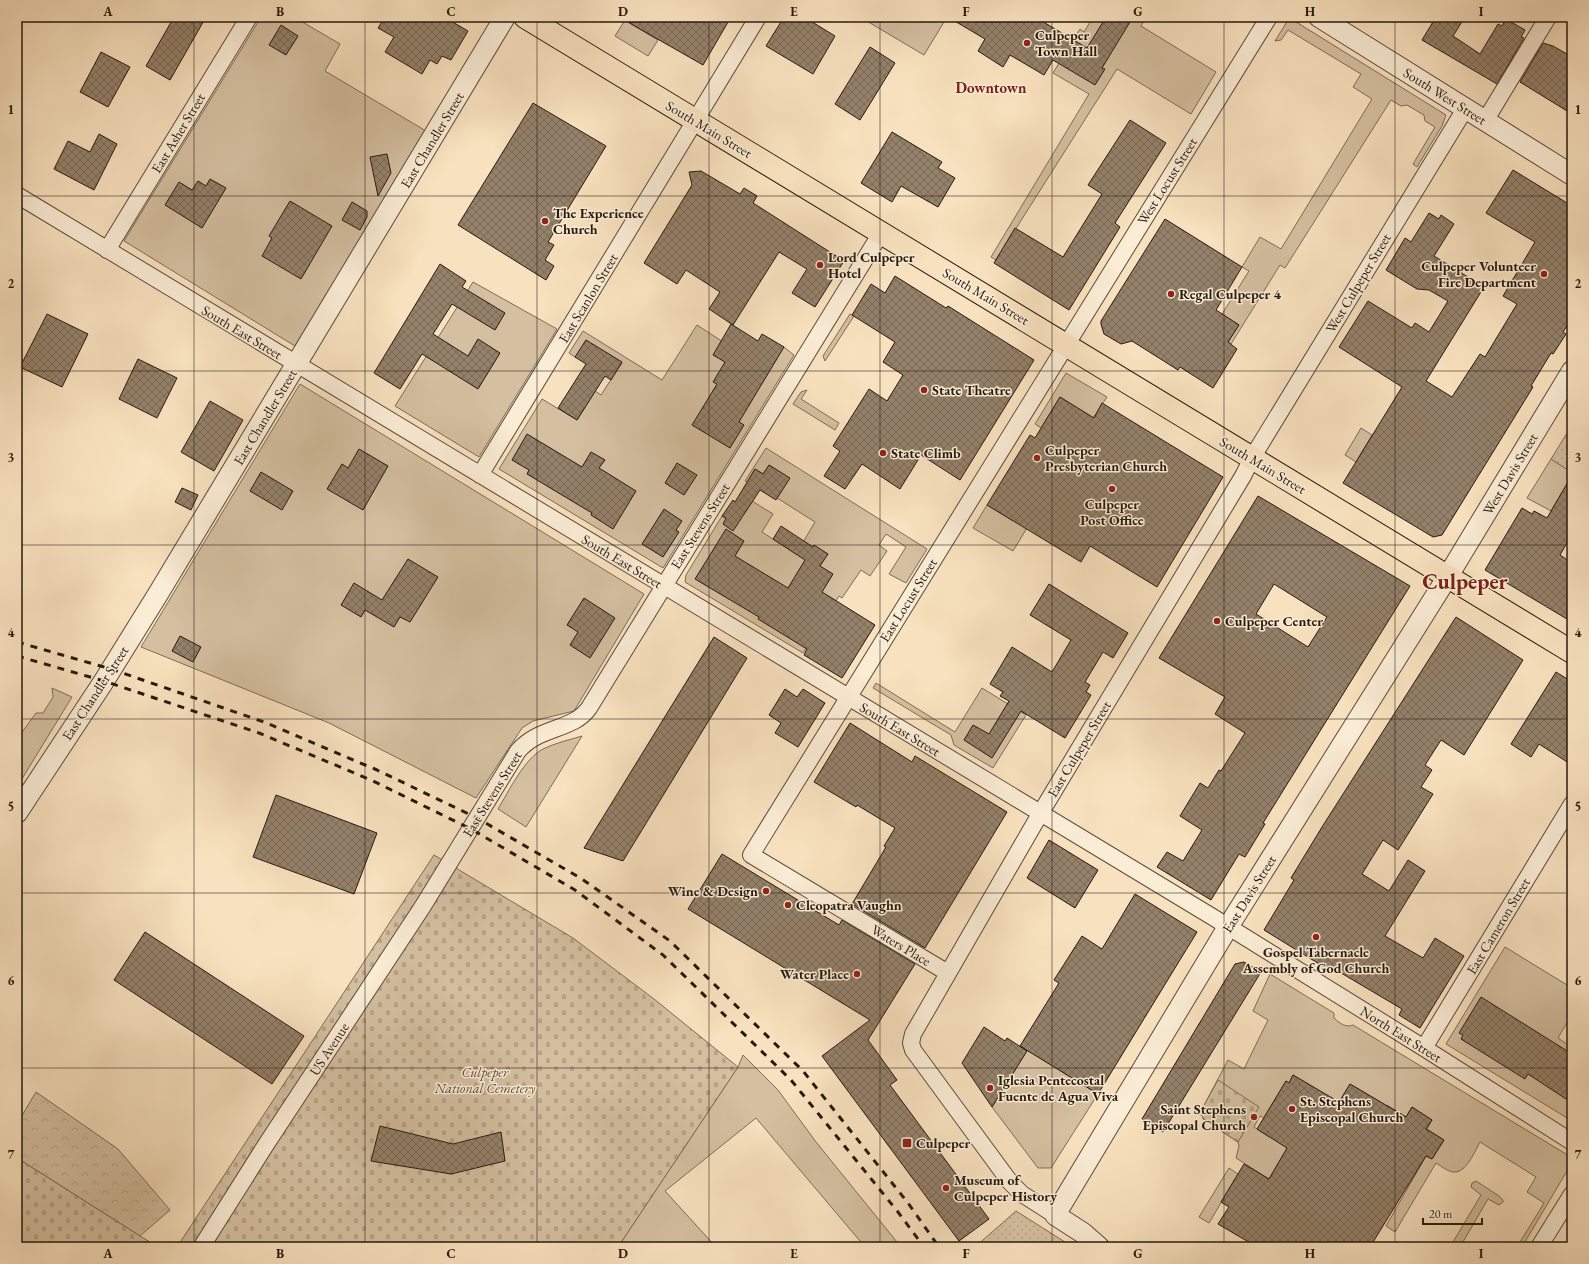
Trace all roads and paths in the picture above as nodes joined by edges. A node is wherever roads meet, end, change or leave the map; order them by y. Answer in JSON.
{"nodes":[{"id":1,"x":249,"y":17,"type":"edge"},
{"id":2,"x":505,"y":17,"type":"edge"},
{"id":3,"x":525,"y":17,"type":"edge"},
{"id":4,"x":758,"y":17,"type":"edge"},
{"id":5,"x":1269,"y":17,"type":"edge"},
{"id":6,"x":1319,"y":17,"type":"edge"},
{"id":7,"x":1548,"y":17,"type":"edge"},
{"id":8,"x":1465,"y":109,"type":"junction"},
{"id":9,"x":696,"y":121,"type":"junction"},
{"id":10,"x":1485,"y":121,"type":"junction"},
{"id":11,"x":1572,"y":175,"type":"edge"},
{"id":12,"x":17,"y":195,"type":"edge"},
{"id":13,"x":881,"y":233,"type":"junction"},
{"id":14,"x":107,"y":250,"type":"junction"},
{"id":15,"x":1066,"y":344,"type":"junction"},
{"id":16,"x":297,"y":365,"type":"junction"},
{"id":17,"x":1572,"y":371,"type":"edge"},
{"id":18,"x":1252,"y":458,"type":"junction"},
{"id":19,"x":480,"y":475,"type":"junction"},
{"id":20,"x":1448,"y":576,"type":"junction"},
{"id":21,"x":663,"y":586,"type":"junction"},
{"id":22,"x":1572,"y":652,"type":"edge"},
{"id":23,"x":848,"y":698,"type":"junction"},
{"id":24,"x":1572,"y":804,"type":"edge"},
{"id":25,"x":17,"y":813,"type":"edge"},
{"id":26,"x":1040,"y":814,"type":"junction"},
{"id":27,"x":456,"y":852,"type":"joint"},
{"id":28,"x":751,"y":855,"type":"joint"},
{"id":29,"x":1228,"y":927,"type":"junction"},
{"id":30,"x":948,"y":973,"type":"junction"},
{"id":31,"x":1424,"y":1048,"type":"junction"},
{"id":32,"x":1572,"y":1142,"type":"edge"},
{"id":33,"x":1572,"y":1194,"type":"edge"},
{"id":34,"x":1055,"y":1215,"type":"junction"},
{"id":35,"x":202,"y":1246,"type":"edge"},
{"id":36,"x":1099,"y":1247,"type":"edge"},
{"id":37,"x":1539,"y":1247,"type":"edge"}],
"edges":[{"from":1,"to":14,"type":"street","name":"East Asher Street"},
{"from":2,"to":16,"type":"street","name":"East Chandler Street"},
{"from":3,"to":9,"type":"main road","name":"South Main Street"},
{"from":4,"to":9,"type":"street","name":"East Scanlon Street"},
{"from":5,"to":15,"type":"street","name":"West Locust Street"},
{"from":6,"to":8,"type":"street","name":"South West Street"},
{"from":7,"to":10,"type":"street"},
{"from":8,"to":10,"type":"street","name":"South West Street"},
{"from":8,"to":18,"type":"street","name":"West Culpeper Street"},
{"from":9,"to":13,"type":"main road","name":"South Main Street"},
{"from":9,"to":19,"type":"street","name":"East Scanlon Street"},
{"from":10,"to":11,"type":"street","name":"South West Street"},
{"from":12,"to":14,"type":"street","name":"South East Street"},
{"from":13,"to":15,"type":"main road","name":"South Main Street"},
{"from":13,"to":21,"type":"street","name":"East Stevens Street"},
{"from":14,"to":16,"type":"street","name":"South East Street"},
{"from":15,"to":18,"type":"main road","name":"South Main Street"},
{"from":15,"to":23,"type":"street","name":"East Locust Street"},
{"from":16,"to":19,"type":"street","name":"South East Street"},
{"from":16,"to":25,"type":"street","name":"East Chandler Street"},
{"from":17,"to":20,"type":"street","name":"West Davis Street"},
{"from":18,"to":20,"type":"main road","name":"South Main Street"},
{"from":18,"to":26,"type":"street","name":"East Culpeper Street"},
{"from":19,"to":21,"type":"street","name":"South East Street"},
{"from":20,"to":22,"type":"main road","name":"South Main Street"},
{"from":20,"to":29,"type":"street","name":"East Davis Street"},
{"from":21,"to":23,"type":"street","name":"South East Street"},
{"from":21,"to":27,"type":"street","name":"East Stevens Street"},
{"from":23,"to":26,"type":"street","name":"South East Street"},
{"from":23,"to":28,"type":"street","name":"East Locust Street"},
{"from":24,"to":31,"type":"street","name":"East Cameron Street"},
{"from":26,"to":29,"type":"street","name":"South East Street"},
{"from":26,"to":30,"type":"street","name":"East Culpeper Street"},
{"from":27,"to":35,"type":"street","name":"US Avenue"},
{"from":28,"to":30,"type":"street","name":"Waters Place"},
{"from":29,"to":31,"type":"street","name":"North East Street"},
{"from":29,"to":34,"type":"street","name":"East Davis Street"},
{"from":30,"to":34,"type":"street","name":"East Culpeper Street"},
{"from":31,"to":32,"type":"street","name":"North East Street"},
{"from":33,"to":37,"type":"street"},
{"from":34,"to":36,"type":"street"}]}
